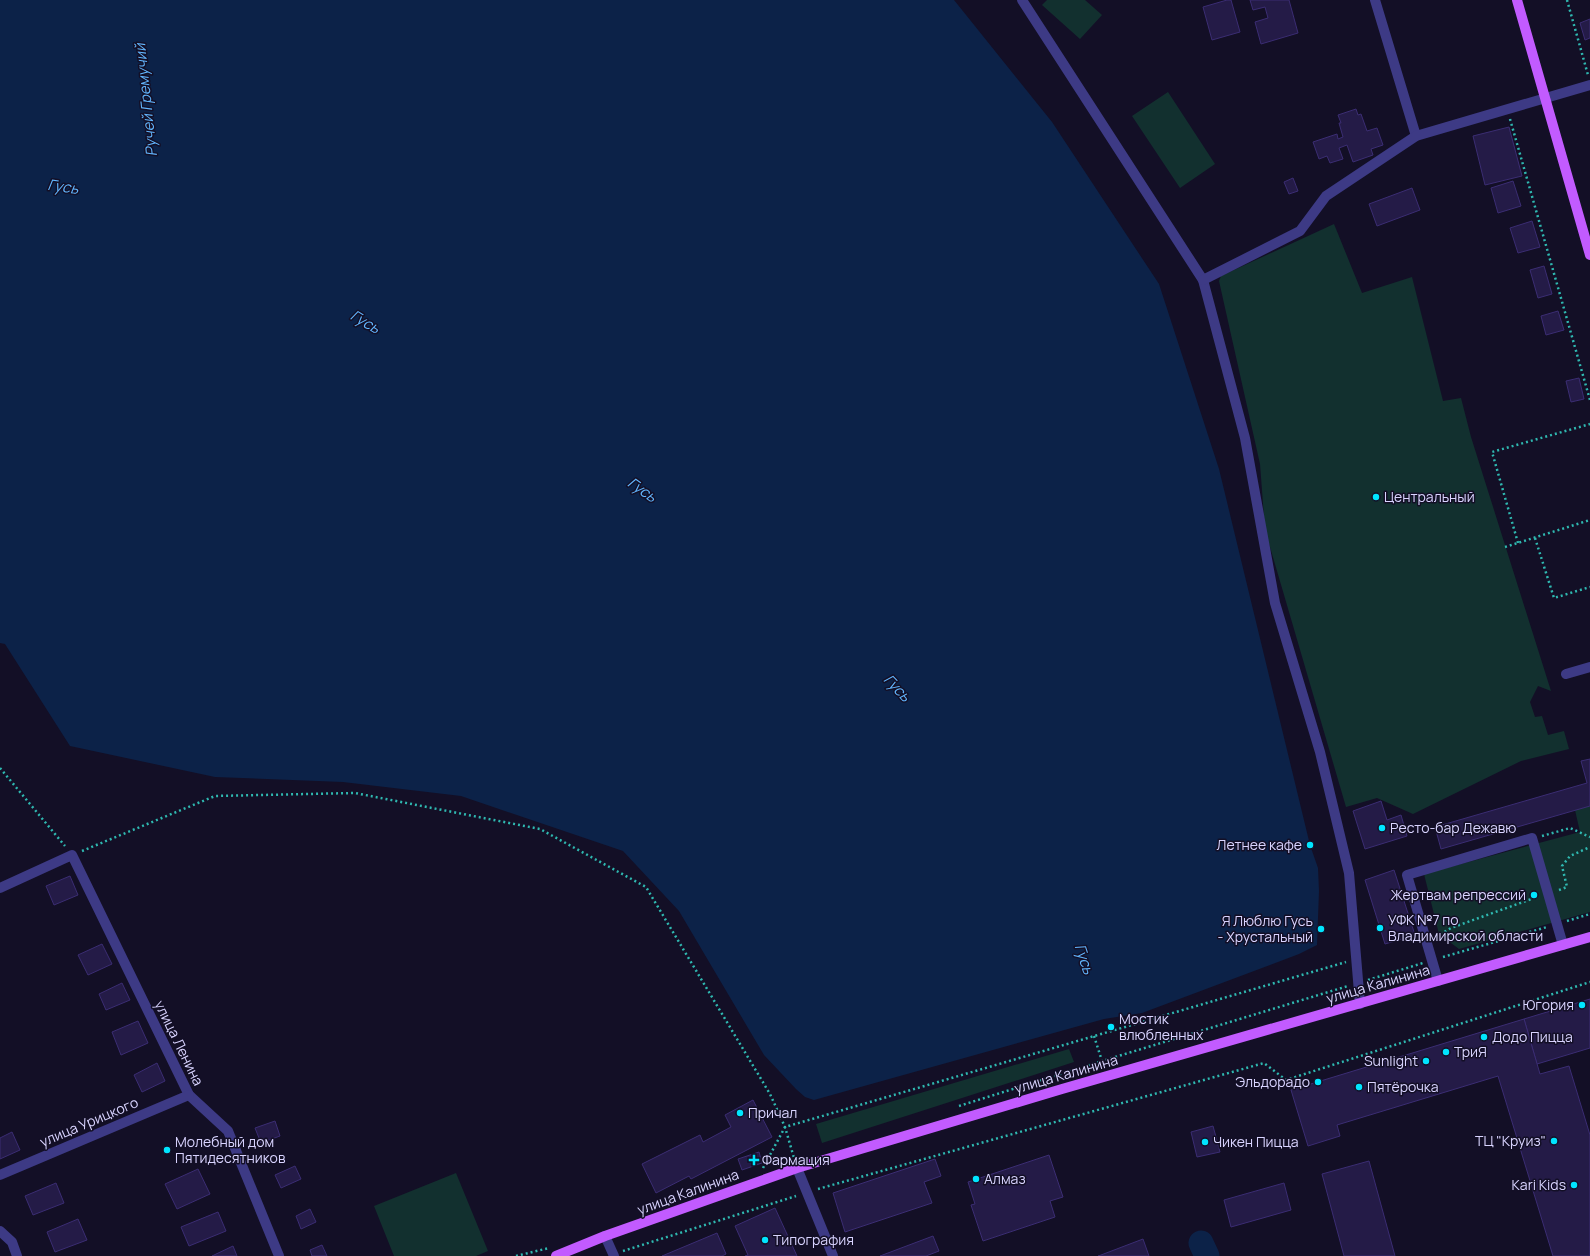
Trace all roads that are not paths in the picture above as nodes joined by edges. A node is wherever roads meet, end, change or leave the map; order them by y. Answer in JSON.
{"nodes":[{"id":1,"x":1022,"y":0,"type":"edge"},
{"id":2,"x":1375,"y":0,"type":"edge"},
{"id":3,"x":1517,"y":0,"type":"edge"},
{"id":4,"x":1590,"y":85,"type":"edge"},
{"id":5,"x":1545,"y":99,"type":"junction"},
{"id":6,"x":1416,"y":136,"type":"junction"},
{"id":7,"x":1590,"y":255,"type":"edge"},
{"id":8,"x":1203,"y":280,"type":"junction"},
{"id":9,"x":1590,"y":666,"type":"edge"},
{"id":10,"x":1566,"y":674,"type":"dead end"},
{"id":11,"x":0,"y":888,"type":"edge"},
{"id":12,"x":1590,"y":937,"type":"edge"},
{"id":13,"x":1563,"y":945,"type":"junction"},
{"id":14,"x":1438,"y":981,"type":"junction"},
{"id":15,"x":1360,"y":1004,"type":"junction"},
{"id":16,"x":189,"y":1095,"type":"junction"},
{"id":17,"x":797,"y":1168,"type":"junction"},
{"id":18,"x":0,"y":1175,"type":"edge"},
{"id":19,"x":0,"y":1231,"type":"edge"},
{"id":20,"x":605,"y":1236,"type":"junction"},
{"id":21,"x":614,"y":1255,"type":"edge"},
{"id":22,"x":17,"y":1256,"type":"edge"},
{"id":23,"x":279,"y":1256,"type":"edge"},
{"id":24,"x":556,"y":1256,"type":"edge"},
{"id":25,"x":833,"y":1256,"type":"edge"}],
"edges":[{"from":1,"to":8,"type":"street"},
{"from":2,"to":6,"type":"street"},
{"from":3,"to":5,"type":"main road"},
{"from":4,"to":5,"type":"street"},
{"from":5,"to":6,"type":"street"},
{"from":5,"to":7,"type":"main road"},
{"from":6,"to":8,"type":"street"},
{"from":8,"to":15,"type":"street"},
{"from":9,"to":10,"type":"street"},
{"from":11,"to":16,"type":"street","name":"улица Ленина"},
{"from":12,"to":13,"type":"main road","name":"улица Калинина"},
{"from":13,"to":14,"type":"main road","name":"улица Калинина"},
{"from":13,"to":14,"type":"street"},
{"from":14,"to":15,"type":"main road","name":"улица Калинина"},
{"from":15,"to":17,"type":"main road","name":"улица Калинина"},
{"from":16,"to":18,"type":"street","name":"улица Урицкого"},
{"from":16,"to":23,"type":"street","name":"улица Ленина"},
{"from":17,"to":20,"type":"main road","name":"улица Калинина"},
{"from":17,"to":25,"type":"street"},
{"from":19,"to":22,"type":"street"},
{"from":20,"to":21,"type":"street"},
{"from":20,"to":24,"type":"main road","name":"улица Калинина"}]}
